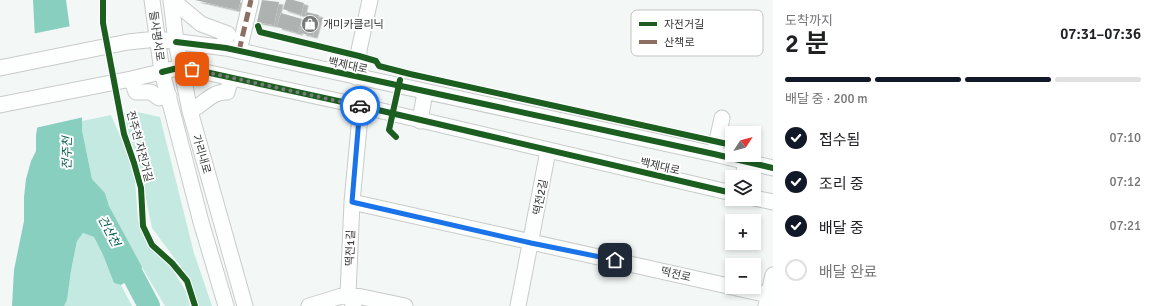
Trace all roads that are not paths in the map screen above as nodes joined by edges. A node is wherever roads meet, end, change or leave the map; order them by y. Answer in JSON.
{"nodes":[{"id":1,"x":152,"y":0,"type":"edge"},
{"id":2,"x":251,"y":0,"type":"edge"},
{"id":3,"x":370,"y":0,"type":"edge"},
{"id":4,"x":171,"y":1,"type":"edge"},
{"id":5,"x":157,"y":39,"type":"junction"},
{"id":6,"x":176,"y":42,"type":"junction"},
{"id":7,"x":232,"y":50,"type":"junction"},
{"id":8,"x":182,"y":67,"type":"junction"},
{"id":9,"x":0,"y":68,"type":"edge"},
{"id":10,"x":162,"y":72,"type":"junction"},
{"id":11,"x":355,"y":77,"type":"junction"},
{"id":12,"x":130,"y":79,"type":"junction"},
{"id":13,"x":231,"y":79,"type":"junction"},
{"id":14,"x":425,"y":92,"type":"junction"},
{"id":15,"x":169,"y":96,"type":"junction"},
{"id":16,"x":0,"y":105,"type":"edge"},
{"id":17,"x":361,"y":106,"type":"junction"},
{"id":18,"x":190,"y":111,"type":"junction"},
{"id":19,"x":722,"y":118,"type":"dead end"},
{"id":20,"x":420,"y":121,"type":"junction"},
{"id":21,"x":548,"y":151,"type":"junction"},
{"id":22,"x":714,"y":154,"type":"junction"},
{"id":23,"x":725,"y":156,"type":"edge"},
{"id":24,"x":750,"y":162,"type":"edge"},
{"id":25,"x":773,"y":168,"type":"edge"},
{"id":26,"x":725,"y":191,"type":"edge"},
{"id":27,"x":761,"y":199,"type":"edge"},
{"id":28,"x":352,"y":202,"type":"junction"},
{"id":29,"x":773,"y":202,"type":"edge"},
{"id":30,"x":531,"y":243,"type":"junction"},
{"id":31,"x":773,"y":275,"type":"edge"},
{"id":32,"x":769,"y":299,"type":"edge"},
{"id":33,"x":351,"y":300,"type":"edge"},
{"id":34,"x":226,"y":306,"type":"edge"},
{"id":35,"x":245,"y":306,"type":"edge"},
{"id":36,"x":308,"y":306,"type":"edge"},
{"id":37,"x":405,"y":306,"type":"edge"},
{"id":38,"x":518,"y":306,"type":"edge"}],
"edges":[{"from":1,"to":5,"type":"street","name":"들사평서로"},
{"from":2,"to":7,"type":"street"},
{"from":3,"to":11,"type":"street"},
{"from":4,"to":6,"type":"street","name":"가리내로"},
{"from":4,"to":7,"type":"street"},
{"from":5,"to":6,"type":"street","name":"백제대로"},
{"from":5,"to":9,"type":"street","name":"백제대로"},
{"from":5,"to":10,"type":"street","name":"들사평서로"},
{"from":6,"to":7,"type":"street","name":"백제대로"},
{"from":6,"to":8,"type":"street","name":"가리내로"},
{"from":7,"to":11,"type":"street","name":"백제대로"},
{"from":8,"to":10,"type":"street","name":"백제대로"},
{"from":8,"to":13,"type":"street","name":"백제대로"},
{"from":8,"to":18,"type":"street","name":"가리내로"},
{"from":10,"to":12,"type":"street","name":"백제대로"},
{"from":10,"to":15,"type":"street","name":"가리내로"},
{"from":11,"to":14,"type":"street","name":"백제대로"},
{"from":12,"to":15,"type":"street"},
{"from":12,"to":16,"type":"street","name":"백제대로"},
{"from":13,"to":17,"type":"street","name":"백제대로"},
{"from":13,"to":18,"type":"street"},
{"from":14,"to":20,"type":"street"},
{"from":14,"to":22,"type":"street","name":"백제대로"},
{"from":15,"to":34,"type":"street","name":"가리내로"},
{"from":17,"to":20,"type":"street","name":"백제대로"},
{"from":17,"to":28,"type":"street","name":"떡전1길"},
{"from":18,"to":35,"type":"street","name":"가리내로"},
{"from":19,"to":22,"type":"street"},
{"from":20,"to":21,"type":"street","name":"백제대로"},
{"from":21,"to":26,"type":"street","name":"백제대로"},
{"from":21,"to":30,"type":"street","name":"떡전2길"},
{"from":22,"to":23,"type":"street","name":"백제대로"},
{"from":24,"to":25,"type":"street","name":"백제대로"},
{"from":27,"to":29,"type":"street"},
{"from":28,"to":30,"type":"street"},
{"from":28,"to":33,"type":"street","name":"떡전1길"},
{"from":30,"to":32,"type":"street","name":"떡전로"},
{"from":30,"to":38,"type":"street","name":"떡전2길"},
{"from":31,"to":32,"type":"street","name":"떡전로"},
{"from":33,"to":36,"type":"street"},
{"from":33,"to":37,"type":"street"}]}
